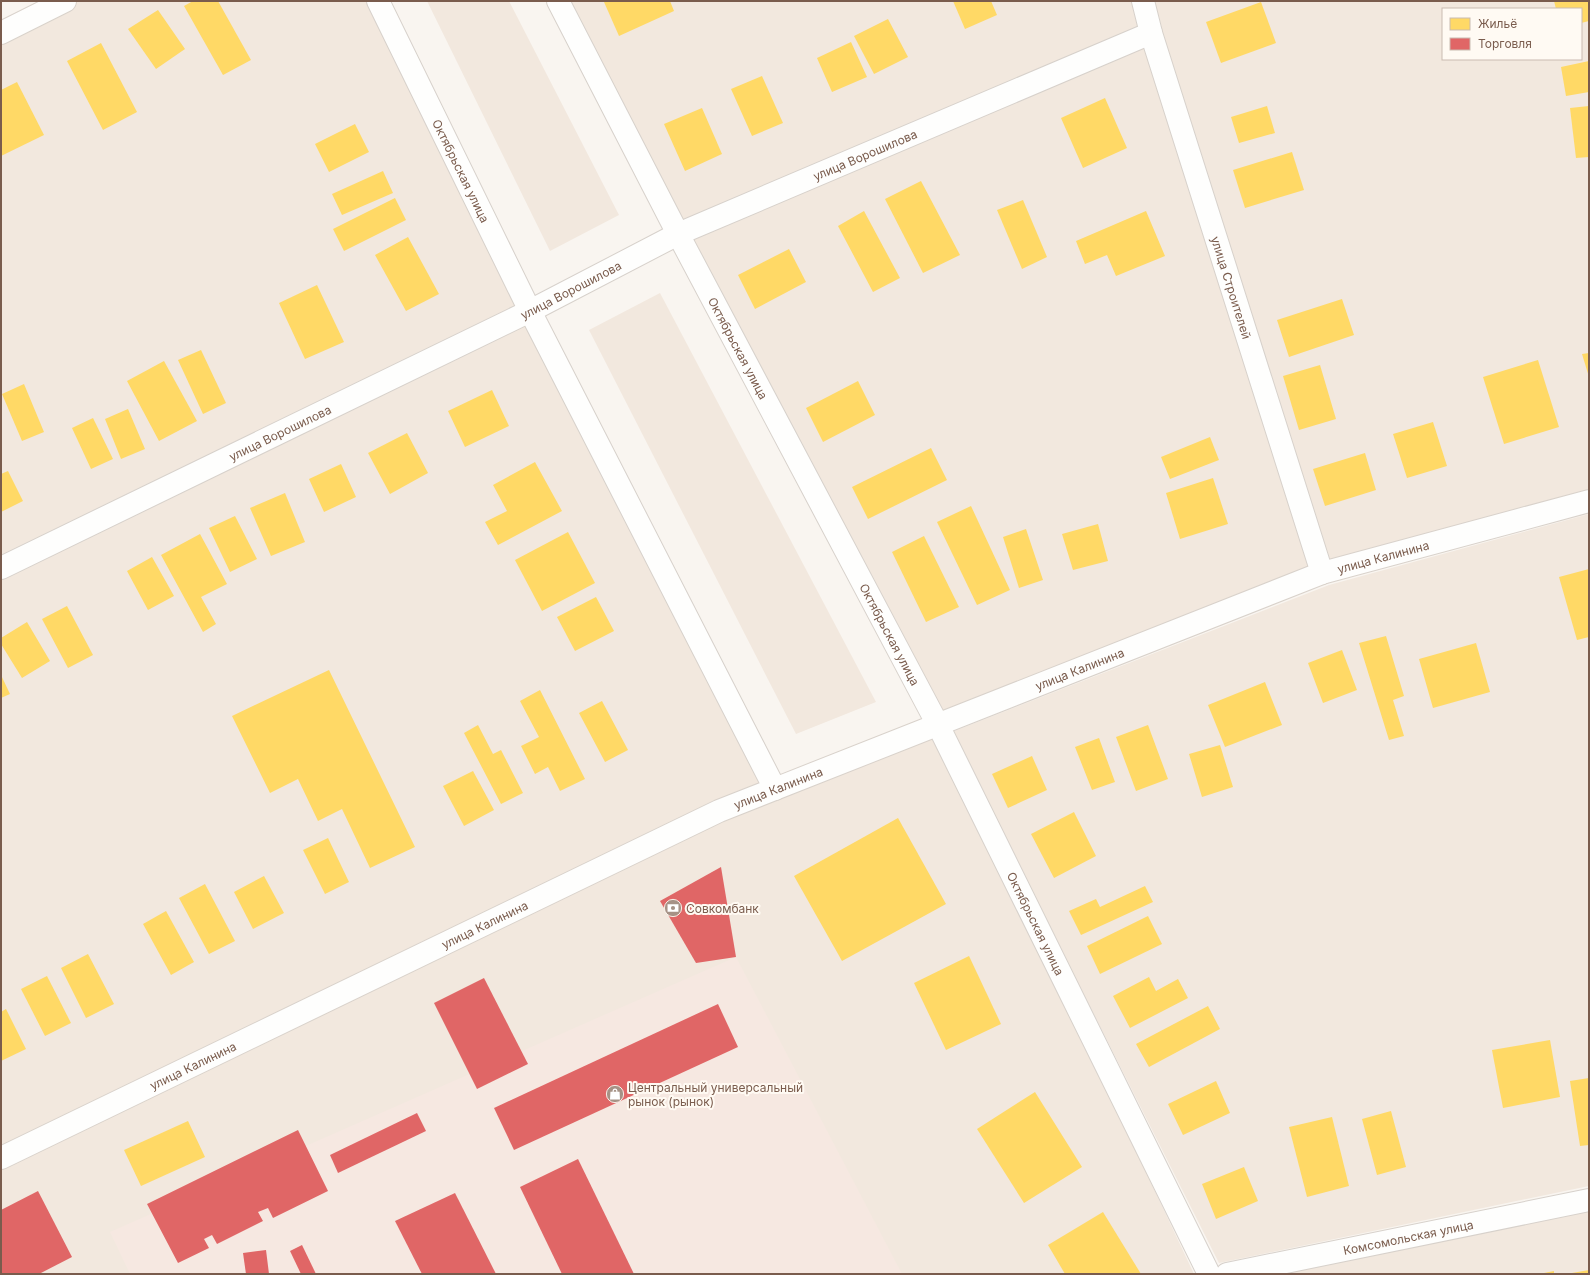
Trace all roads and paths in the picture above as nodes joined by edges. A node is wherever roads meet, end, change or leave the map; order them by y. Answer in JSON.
{"nodes":[{"id":1,"x":66,"y":1,"type":"edge"},
{"id":2,"x":378,"y":1,"type":"edge"},
{"id":3,"x":558,"y":1,"type":"edge"},
{"id":4,"x":1143,"y":1,"type":"edge"},
{"id":5,"x":1,"y":33,"type":"edge"},
{"id":6,"x":1151,"y":33,"type":"junction"},
{"id":7,"x":678,"y":234,"type":"junction"},
{"id":8,"x":530,"y":311,"type":"junction"},
{"id":9,"x":1589,"y":501,"type":"edge"},
{"id":10,"x":1,"y":568,"type":"edge"},
{"id":11,"x":1322,"y":573,"type":"junction"},
{"id":12,"x":938,"y":725,"type":"junction"},
{"id":13,"x":775,"y":789,"type":"junction"},
{"id":14,"x":1,"y":1158,"type":"edge"},
{"id":15,"x":1589,"y":1200,"type":"edge"},
{"id":16,"x":1209,"y":1274,"type":"edge"},
{"id":17,"x":1227,"y":1274,"type":"edge"}],
"edges":[{"from":1,"to":5,"type":"street"},
{"from":2,"to":8,"type":"street","name":"Октябрьская улица"},
{"from":3,"to":7,"type":"street","name":"Октябрьская улица"},
{"from":4,"to":6,"type":"street","name":"улица Строителей"},
{"from":6,"to":7,"type":"street","name":"улица Ворошилова"},
{"from":6,"to":11,"type":"street","name":"улица Строителей"},
{"from":7,"to":8,"type":"street","name":"улица Ворошилова"},
{"from":7,"to":12,"type":"street","name":"Октябрьская улица"},
{"from":8,"to":10,"type":"street","name":"улица Ворошилова"},
{"from":8,"to":13,"type":"street","name":"Октябрьская улица"},
{"from":9,"to":11,"type":"street","name":"улица Калинина"},
{"from":11,"to":12,"type":"street","name":"улица Калинина"},
{"from":12,"to":13,"type":"street","name":"улица Калинина"},
{"from":12,"to":16,"type":"street","name":"Октябрьская улица"},
{"from":13,"to":14,"type":"street","name":"улица Калинина"},
{"from":15,"to":17,"type":"street","name":"Комсомольская улица"}]}
